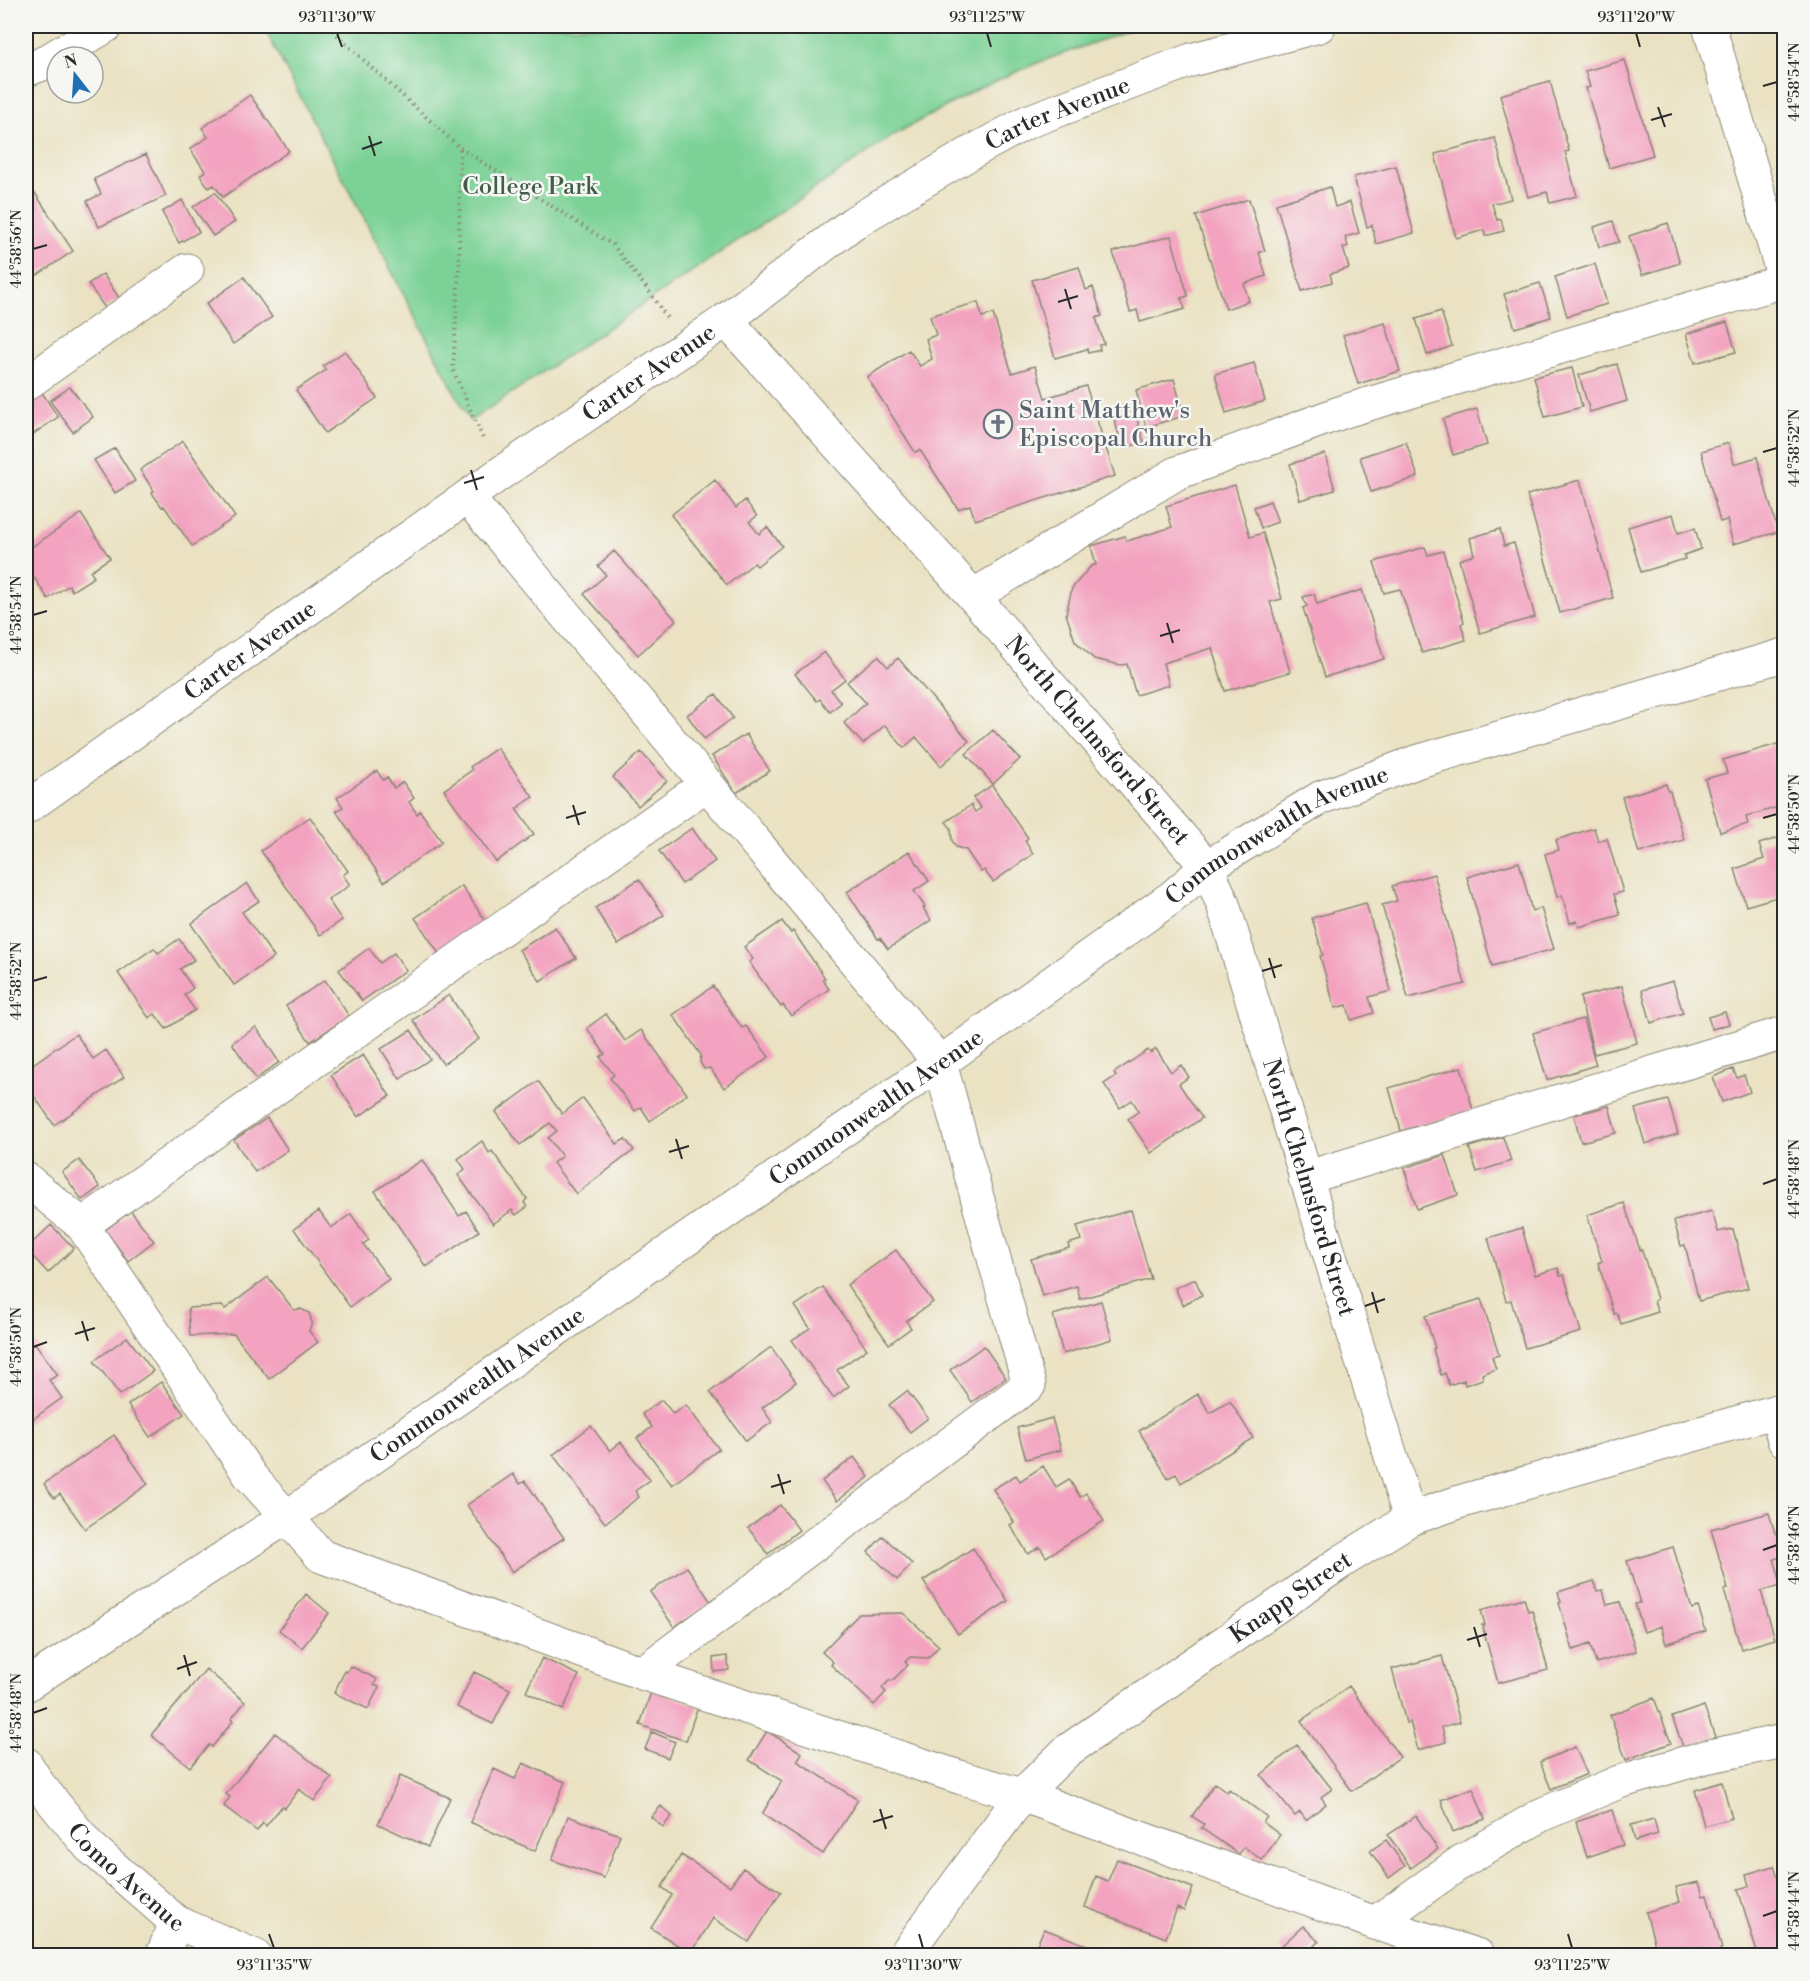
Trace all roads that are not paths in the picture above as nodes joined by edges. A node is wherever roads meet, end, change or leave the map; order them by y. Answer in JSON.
{"nodes":[{"id":1,"x":106,"y":26,"type":"edge"},
{"id":2,"x":1319,"y":26,"type":"edge"},
{"id":3,"x":1709,"y":26,"type":"edge"},
{"id":4,"x":26,"y":70,"type":"edge"},
{"id":5,"x":187,"y":270,"type":"dead end"},
{"id":6,"x":1785,"y":279,"type":"edge"},
{"id":7,"x":726,"y":320,"type":"junction"},
{"id":8,"x":26,"y":384,"type":"edge"},
{"id":9,"x":467,"y":497,"type":"junction"},
{"id":10,"x":973,"y":596,"type":"junction"},
{"id":11,"x":1785,"y":655,"type":"edge"},
{"id":12,"x":706,"y":784,"type":"junction"},
{"id":13,"x":26,"y":808,"type":"edge"},
{"id":14,"x":1207,"y":867,"type":"junction"},
{"id":15,"x":1785,"y":1033,"type":"edge"},
{"id":16,"x":940,"y":1063,"type":"junction"},
{"id":17,"x":1305,"y":1178,"type":"junction"},
{"id":18,"x":26,"y":1179,"type":"edge"},
{"id":19,"x":82,"y":1225,"type":"junction"},
{"id":20,"x":1782,"y":1420,"type":"edge"},
{"id":21,"x":287,"y":1517,"type":"junction"},
{"id":22,"x":1410,"y":1519,"type":"junction"},
{"id":23,"x":642,"y":1673,"type":"junction"},
{"id":24,"x":26,"y":1685,"type":"edge"},
{"id":25,"x":1785,"y":1741,"type":"edge"},
{"id":26,"x":26,"y":1764,"type":"edge"},
{"id":27,"x":1022,"y":1795,"type":"junction"},
{"id":28,"x":176,"y":1922,"type":"junction"},
{"id":29,"x":1375,"y":1923,"type":"junction"},
{"id":30,"x":162,"y":1956,"type":"edge"},
{"id":31,"x":255,"y":1956,"type":"edge"},
{"id":32,"x":904,"y":1956,"type":"edge"},
{"id":33,"x":1479,"y":1956,"type":"edge"}],
"edges":[{"from":1,"to":4,"type":"street"},
{"from":2,"to":7,"type":"street","name":"Carter Avenue"},
{"from":3,"to":6,"type":"street"},
{"from":5,"to":8,"type":"street"},
{"from":6,"to":10,"type":"street"},
{"from":7,"to":9,"type":"street","name":"Carter Avenue"},
{"from":7,"to":10,"type":"street","name":"North Chelmsford Street"},
{"from":9,"to":12,"type":"street"},
{"from":9,"to":13,"type":"street","name":"Carter Avenue"},
{"from":10,"to":14,"type":"street","name":"North Chelmsford Street"},
{"from":11,"to":14,"type":"street","name":"Commonwealth Avenue"},
{"from":12,"to":16,"type":"street"},
{"from":12,"to":19,"type":"street"},
{"from":14,"to":16,"type":"street","name":"Commonwealth Avenue"},
{"from":14,"to":17,"type":"street","name":"North Chelmsford Street"},
{"from":15,"to":17,"type":"street"},
{"from":16,"to":21,"type":"street","name":"Commonwealth Avenue"},
{"from":16,"to":23,"type":"street"},
{"from":17,"to":22,"type":"street","name":"North Chelmsford Street"},
{"from":18,"to":19,"type":"street"},
{"from":19,"to":21,"type":"street"},
{"from":20,"to":22,"type":"street","name":"Knapp Street"},
{"from":21,"to":23,"type":"street"},
{"from":21,"to":24,"type":"street","name":"Commonwealth Avenue"},
{"from":22,"to":27,"type":"street","name":"Knapp Street"},
{"from":23,"to":27,"type":"street"},
{"from":25,"to":29,"type":"street"},
{"from":26,"to":28,"type":"street","name":"Como Avenue"},
{"from":27,"to":29,"type":"street"},
{"from":27,"to":32,"type":"street","name":"Knapp Street"},
{"from":28,"to":30,"type":"street"},
{"from":28,"to":31,"type":"street","name":"Como Avenue"},
{"from":29,"to":33,"type":"street"}]}
